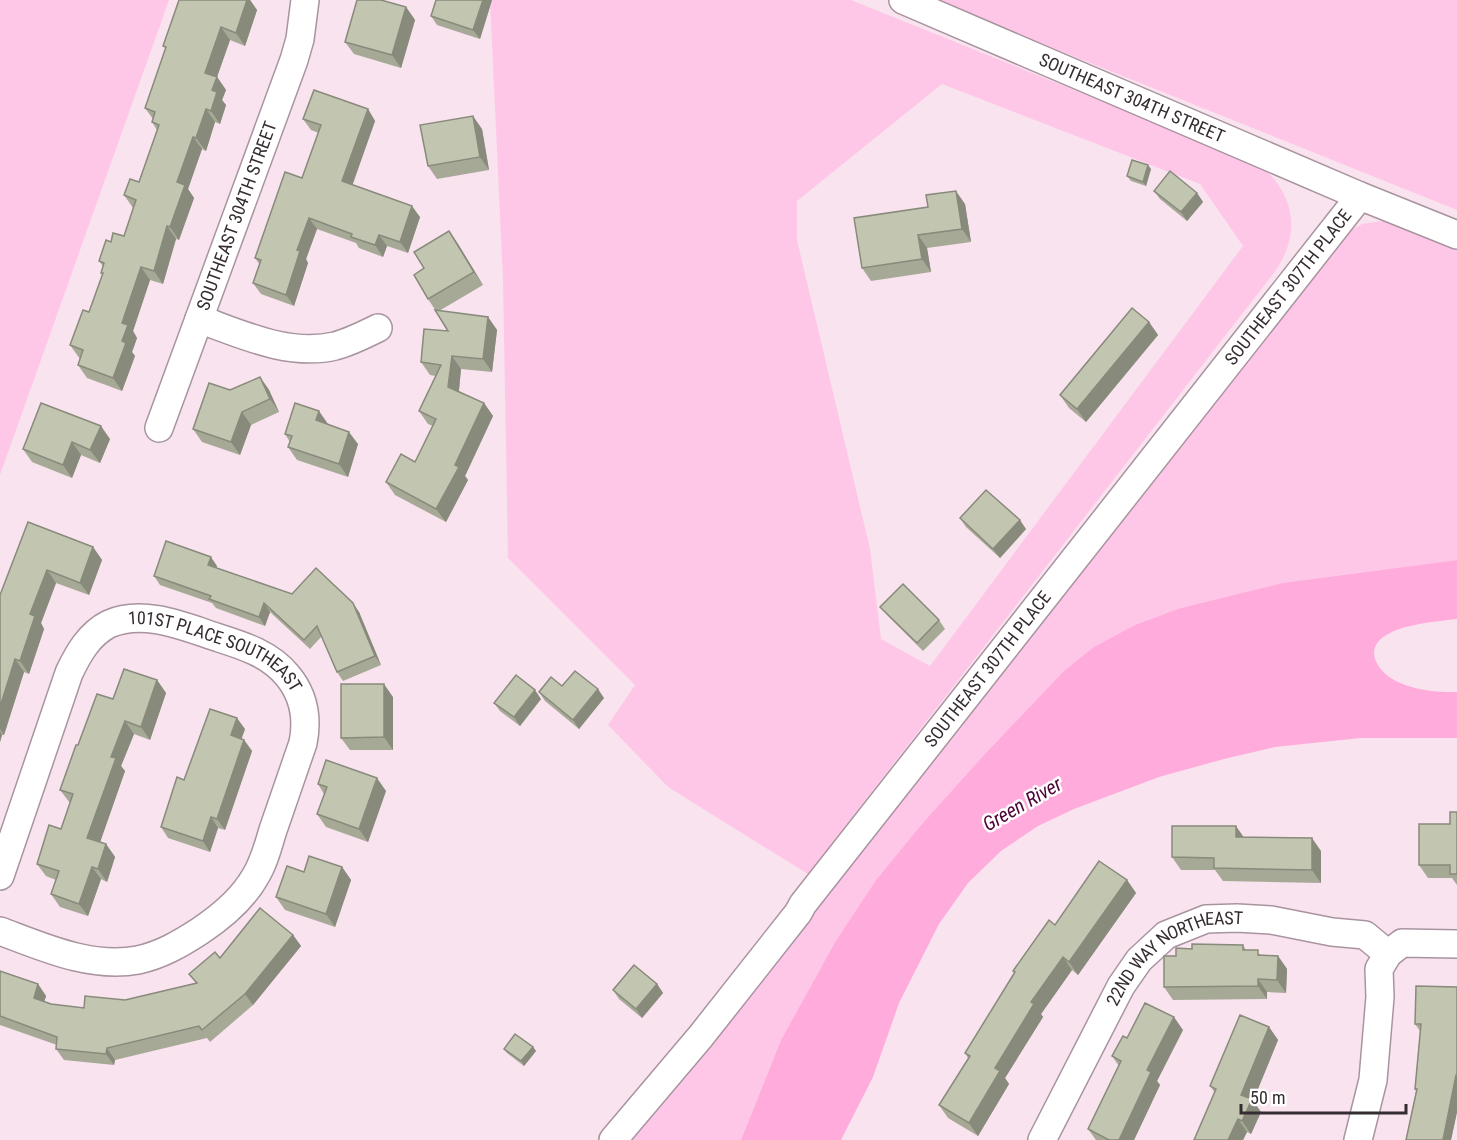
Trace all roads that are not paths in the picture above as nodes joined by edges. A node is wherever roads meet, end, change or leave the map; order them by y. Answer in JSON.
{"nodes":[{"id":1,"x":305,"y":0,"type":"edge"},
{"id":2,"x":903,"y":0,"type":"edge"},
{"id":3,"x":1360,"y":196,"type":"junction"},
{"id":4,"x":1457,"y":235,"type":"edge"},
{"id":5,"x":199,"y":320,"type":"junction"},
{"id":6,"x":378,"y":328,"type":"dead end"},
{"id":7,"x":159,"y":428,"type":"dead end"},
{"id":8,"x":0,"y":876,"type":"edge"},
{"id":9,"x":0,"y":931,"type":"edge"},
{"id":10,"x":1457,"y":944,"type":"edge"},
{"id":11,"x":1388,"y":954,"type":"junction"},
{"id":12,"x":613,"y":1140,"type":"edge"},
{"id":13,"x":1042,"y":1140,"type":"edge"},
{"id":14,"x":1358,"y":1140,"type":"edge"}],
"edges":[{"from":1,"to":5,"type":"street","name":"SOUTHEAST 304TH STREET"},
{"from":2,"to":3,"type":"street","name":"SOUTHEAST 304TH STREET"},
{"from":3,"to":4,"type":"street","name":"SOUTHEAST 304TH STREET"},
{"from":3,"to":12,"type":"street","name":"SOUTHEAST 307TH PLACE"},
{"from":5,"to":6,"type":"street"},
{"from":5,"to":7,"type":"street","name":"SOUTHEAST 304TH STREET"},
{"from":8,"to":9,"type":"street","name":"101ST PLACE SOUTHEAST"},
{"from":10,"to":11,"type":"street"},
{"from":11,"to":13,"type":"street","name":"22ND WAY NORTHEAST"},
{"from":11,"to":14,"type":"street"}]}
